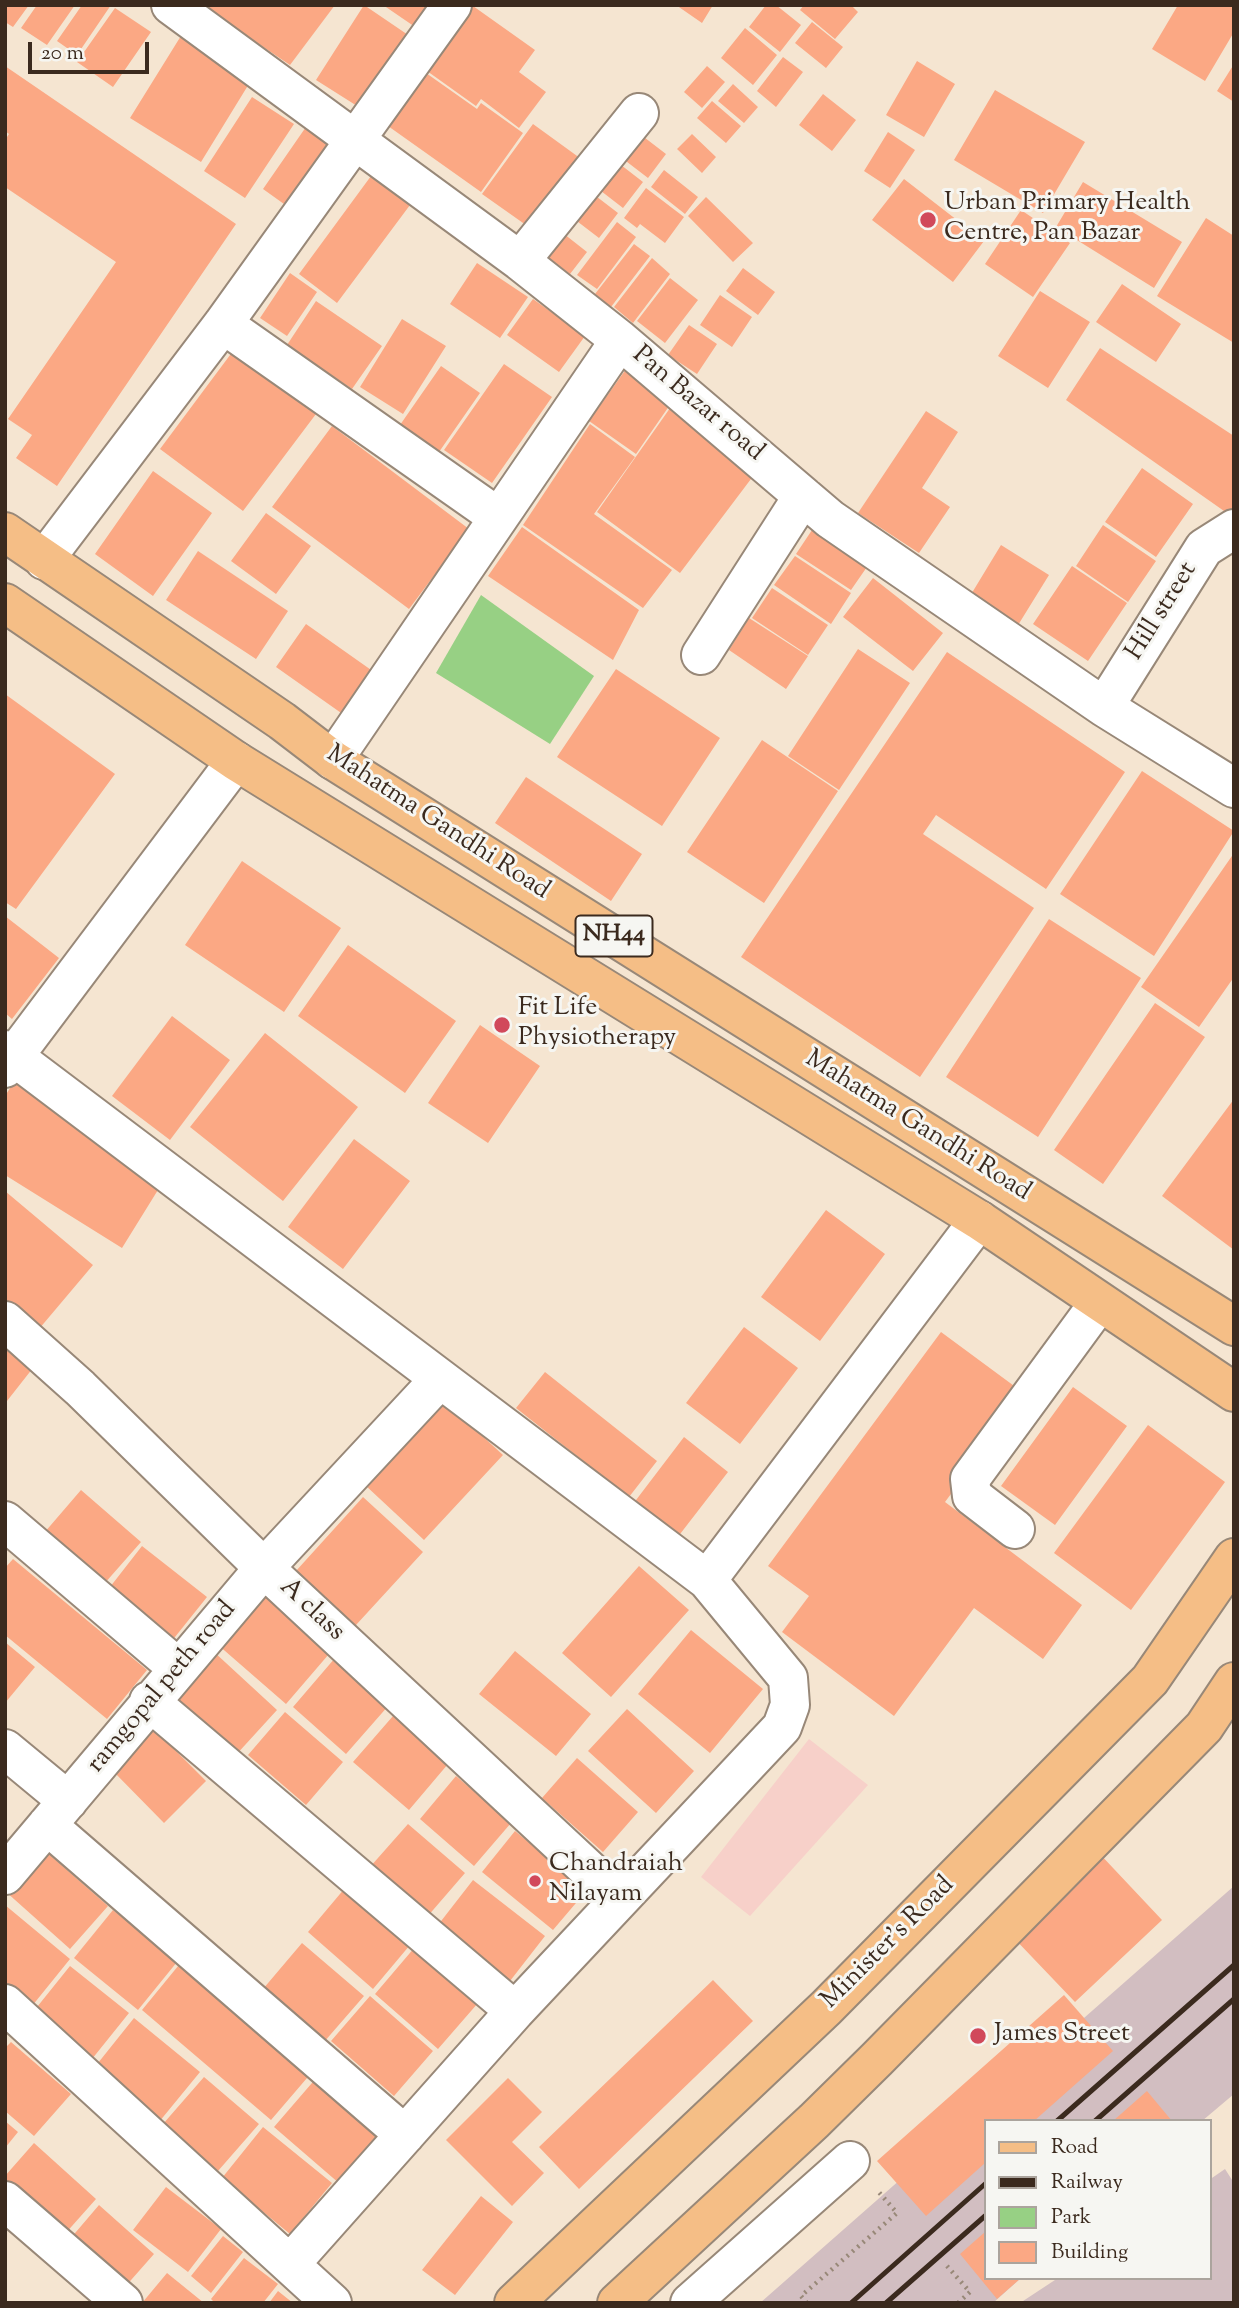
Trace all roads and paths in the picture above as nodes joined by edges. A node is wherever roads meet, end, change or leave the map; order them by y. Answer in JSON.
{"nodes":[{"id":1,"x":171,"y":5,"type":"edge"},
{"id":2,"x":452,"y":5,"type":"edge"},
{"id":3,"x":639,"y":113,"type":"dead end"},
{"id":4,"x":357,"y":141,"type":"junction"},
{"id":5,"x":520,"y":261,"type":"junction"},
{"id":6,"x":223,"y":324,"type":"junction"},
{"id":7,"x":620,"y":340,"type":"junction"},
{"id":8,"x":803,"y":496,"type":"junction"},
{"id":9,"x":498,"y":517,"type":"junction"},
{"id":10,"x":1234,"y":529,"type":"edge"},
{"id":11,"x":5,"y":532,"type":"edge"},
{"id":12,"x":44,"y":560,"type":"junction"},
{"id":13,"x":5,"y":603,"type":"edge"},
{"id":14,"x":701,"y":655,"type":"dead end"},
{"id":15,"x":1104,"y":707,"type":"junction"},
{"id":16,"x":333,"y":760,"type":"junction"},
{"id":17,"x":236,"y":761,"type":"junction"},
{"id":18,"x":1234,"y":788,"type":"edge"},
{"id":19,"x":8,"y":1058,"type":"edge"},
{"id":20,"x":979,"y":1220,"type":"junction"},
{"id":21,"x":1099,"y":1303,"type":"junction"},
{"id":22,"x":5,"y":1321,"type":"edge"},
{"id":23,"x":1234,"y":1326,"type":"edge"},
{"id":24,"x":439,"y":1380,"type":"junction"},
{"id":25,"x":1234,"y":1392,"type":"edge"},
{"id":26,"x":5,"y":1521,"type":"edge"},
{"id":27,"x":1016,"y":1529,"type":"dead end"},
{"id":28,"x":1234,"y":1558,"type":"edge"},
{"id":29,"x":264,"y":1568,"type":"junction"},
{"id":30,"x":707,"y":1580,"type":"junction"},
{"id":31,"x":178,"y":1668,"type":"junction"},
{"id":32,"x":1234,"y":1682,"type":"edge"},
{"id":33,"x":149,"y":1701,"type":"junction"},
{"id":34,"x":5,"y":1748,"type":"edge"},
{"id":35,"x":57,"y":1813,"type":"junction"},
{"id":36,"x":5,"y":1875,"type":"edge"},
{"id":37,"x":619,"y":1898,"type":"junction"},
{"id":38,"x":5,"y":2004,"type":"edge"},
{"id":39,"x":515,"y":2011,"type":"junction"},
{"id":40,"x":405,"y":2135,"type":"junction"},
{"id":41,"x":850,"y":2161,"type":"dead end"},
{"id":42,"x":5,"y":2201,"type":"edge"},
{"id":43,"x":886,"y":2223,"type":"dead end"},
{"id":44,"x":290,"y":2264,"type":"junction"},
{"id":45,"x":947,"y":2266,"type":"dead end"},
{"id":46,"x":959,"y":2302,"type":"edge"},
{"id":47,"x":123,"y":2303,"type":"edge"},
{"id":48,"x":332,"y":2303,"type":"edge"},
{"id":49,"x":514,"y":2303,"type":"edge"},
{"id":50,"x":617,"y":2303,"type":"edge"},
{"id":51,"x":690,"y":2303,"type":"edge"},
{"id":52,"x":807,"y":2303,"type":"edge"}],
"edges":[{"from":1,"to":4,"type":"street","name":"Pan Bazar road"},
{"from":2,"to":4,"type":"street"},
{"from":3,"to":5,"type":"street"},
{"from":4,"to":5,"type":"street","name":"Pan Bazar road"},
{"from":4,"to":6,"type":"street"},
{"from":5,"to":7,"type":"street","name":"Pan Bazar road"},
{"from":6,"to":9,"type":"street"},
{"from":6,"to":12,"type":"street"},
{"from":7,"to":8,"type":"street","name":"Pan Bazar road"},
{"from":7,"to":9,"type":"street"},
{"from":8,"to":14,"type":"street"},
{"from":8,"to":15,"type":"street","name":"Pan Bazar road"},
{"from":9,"to":16,"type":"street"},
{"from":10,"to":15,"type":"street","name":"Hill street"},
{"from":11,"to":12,"type":"main road","name":"Mahatma Gandhi Road","number":"NH44"},
{"from":12,"to":16,"type":"main road","name":"Mahatma Gandhi Road","number":"NH44"},
{"from":13,"to":17,"type":"main road","name":"Mahatma Gandhi Road","number":"NH44"},
{"from":15,"to":18,"type":"street","name":"Pan Bazar road"},
{"from":16,"to":23,"type":"main road","name":"Mahatma Gandhi Road","number":"NH44"},
{"from":17,"to":19,"type":"street"},
{"from":17,"to":20,"type":"main road","name":"Mahatma Gandhi Road","number":"NH44"},
{"from":19,"to":24,"type":"street"},
{"from":20,"to":21,"type":"main road","name":"Mahatma Gandhi Road","number":"NH44"},
{"from":20,"to":30,"type":"street"},
{"from":21,"to":25,"type":"main road","name":"Mahatma Gandhi Road","number":"NH44"},
{"from":21,"to":27,"type":"street"},
{"from":22,"to":29,"type":"street","name":"A class"},
{"from":24,"to":29,"type":"street","name":"ramgopal peth road"},
{"from":24,"to":30,"type":"street"},
{"from":26,"to":31,"type":"street"},
{"from":28,"to":49,"type":"main road","name":"Minister's Road"},
{"from":29,"to":31,"type":"street","name":"ramgopal peth road"},
{"from":29,"to":37,"type":"street","name":"A class"},
{"from":30,"to":37,"type":"street"},
{"from":31,"to":33,"type":"street","name":"ramgopal peth road"},
{"from":32,"to":50,"type":"main road"},
{"from":33,"to":35,"type":"street","name":"ramgopal peth road"},
{"from":33,"to":39,"type":"street"},
{"from":34,"to":35,"type":"street"},
{"from":35,"to":36,"type":"street","name":"ramgopal peth road"},
{"from":35,"to":40,"type":"street"},
{"from":37,"to":39,"type":"street"},
{"from":38,"to":44,"type":"street"},
{"from":39,"to":40,"type":"street"},
{"from":40,"to":44,"type":"street"},
{"from":41,"to":51,"type":"street"},
{"from":42,"to":47,"type":"street"},
{"from":43,"to":52,"type":"path"},
{"from":44,"to":48,"type":"street"},
{"from":45,"to":46,"type":"path"}]}
